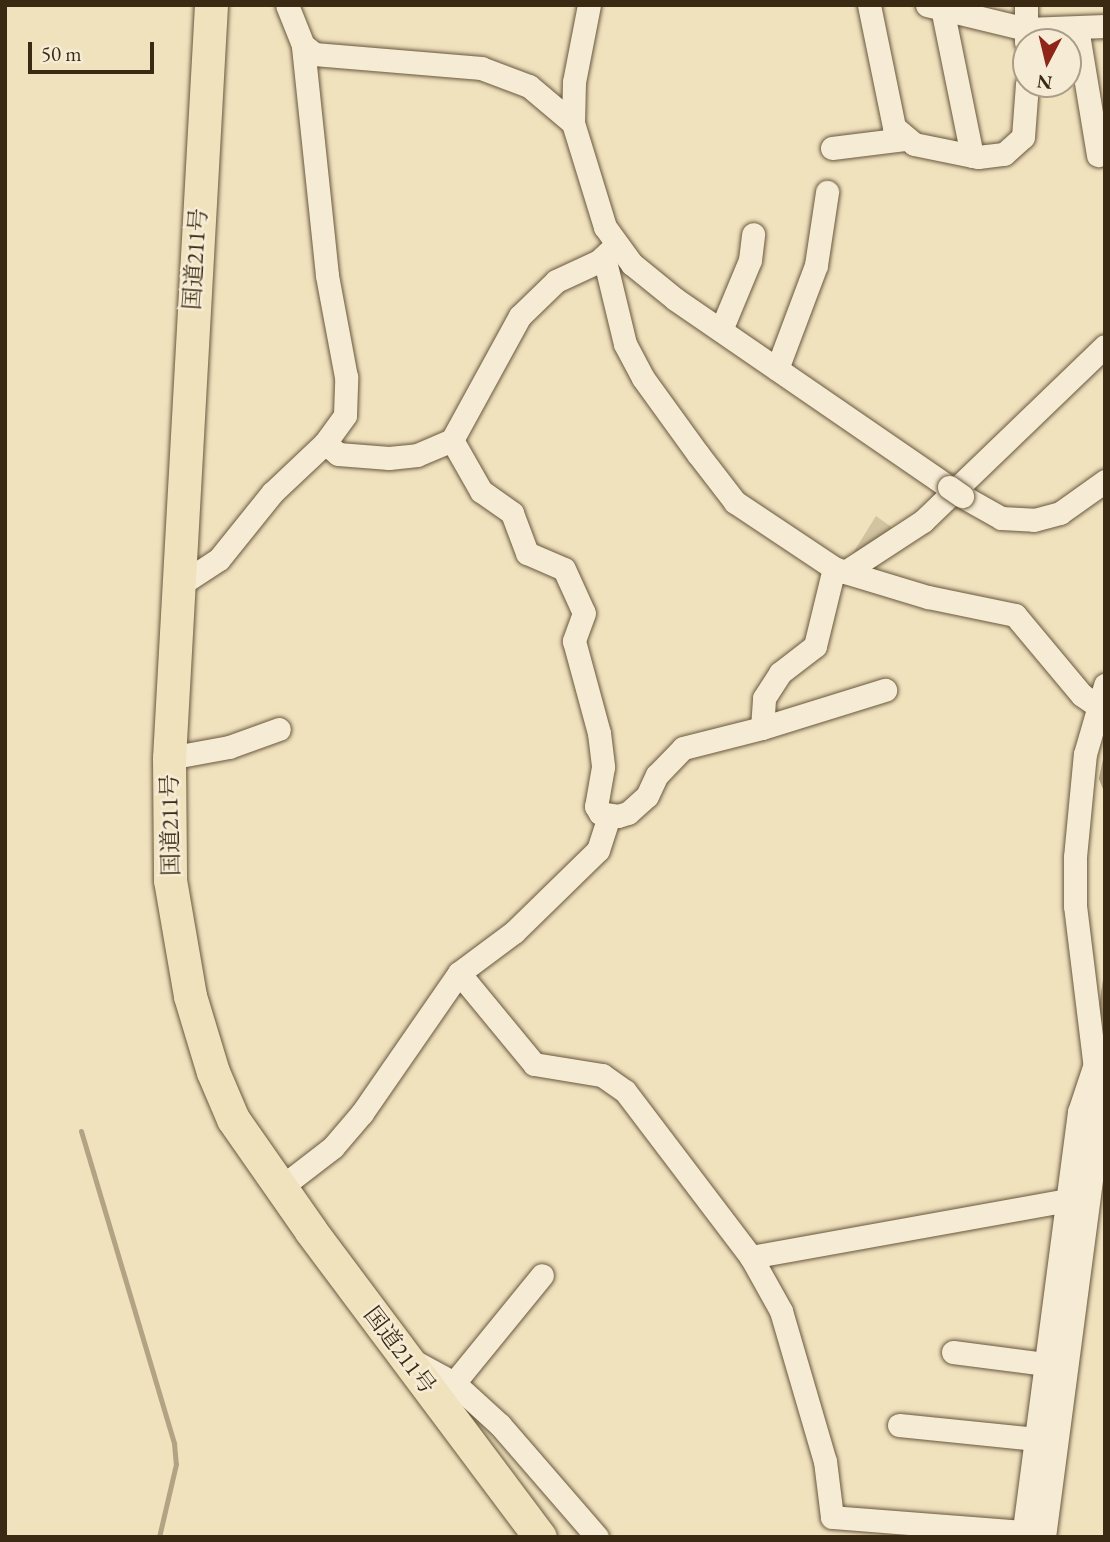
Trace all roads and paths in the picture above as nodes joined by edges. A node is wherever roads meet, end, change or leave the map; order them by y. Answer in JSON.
{"nodes":[{"id":1,"x":211,"y":5,"type":"edge"},
{"id":2,"x":287,"y":5,"type":"edge"},
{"id":3,"x":589,"y":5,"type":"edge"},
{"id":4,"x":869,"y":5,"type":"edge"},
{"id":5,"x":1026,"y":5,"type":"edge"},
{"id":6,"x":934,"y":7,"type":"edge"},
{"id":7,"x":1105,"y":26,"type":"edge"},
{"id":8,"x":1077,"y":27,"type":"junction"},
{"id":9,"x":1026,"y":28,"type":"edge"},
{"id":10,"x":1071,"y":28,"type":"edge"},
{"id":11,"x":1012,"y":32,"type":"edge"},
{"id":12,"x":303,"y":45,"type":"junction"},
{"id":13,"x":1026,"y":98,"type":"edge"},
{"id":14,"x":573,"y":122,"type":"junction"},
{"id":15,"x":1099,"y":126,"type":"edge"},
{"id":16,"x":904,"y":139,"type":"junction"},
{"id":17,"x":832,"y":148,"type":"dead end"},
{"id":18,"x":1098,"y":155,"type":"dead end"},
{"id":19,"x":972,"y":156,"type":"junction"},
{"id":20,"x":827,"y":192,"type":"dead end"},
{"id":21,"x":753,"y":234,"type":"dead end"},
{"id":22,"x":610,"y":251,"type":"junction"},
{"id":23,"x":721,"y":330,"type":"junction"},
{"id":24,"x":1105,"y":346,"type":"edge"},
{"id":25,"x":777,"y":369,"type":"junction"},
{"id":26,"x":452,"y":440,"type":"junction"},
{"id":27,"x":325,"y":443,"type":"junction"},
{"id":28,"x":1105,"y":481,"type":"edge"},
{"id":29,"x":840,"y":570,"type":"junction"},
{"id":30,"x":178,"y":586,"type":"junction"},
{"id":31,"x":885,"y":690,"type":"dead end"},
{"id":32,"x":1101,"y":696,"type":"edge"},
{"id":33,"x":762,"y":728,"type":"junction"},
{"id":34,"x":279,"y":730,"type":"dead end"},
{"id":35,"x":169,"y":758,"type":"junction"},
{"id":36,"x":609,"y":816,"type":"junction"},
{"id":37,"x":459,"y":973,"type":"junction"},
{"id":38,"x":1097,"y":1040,"type":"edge"},
{"id":39,"x":1095,"y":1063,"type":"junction"},
{"id":40,"x":280,"y":1188,"type":"junction"},
{"id":41,"x":1067,"y":1200,"type":"junction"},
{"id":42,"x":751,"y":1256,"type":"junction"},
{"id":43,"x":542,"y":1275,"type":"dead end"},
{"id":44,"x":953,"y":1352,"type":"dead end"},
{"id":45,"x":405,"y":1357,"type":"junction"},
{"id":46,"x":1046,"y":1364,"type":"junction"},
{"id":47,"x":454,"y":1383,"type":"junction"},
{"id":48,"x":899,"y":1425,"type":"dead end"},
{"id":49,"x":1036,"y":1439,"type":"junction"},
{"id":50,"x":1030,"y":1535,"type":"edge"},
{"id":51,"x":540,"y":1537,"type":"edge"},
{"id":52,"x":597,"y":1537,"type":"edge"}],
"edges":[{"from":1,"to":30,"type":"highway","name":"国道211号"},
{"from":2,"to":12,"type":"street"},
{"from":3,"to":14,"type":"street"},
{"from":4,"to":16,"type":"street"},
{"from":5,"to":9,"type":"street"},
{"from":6,"to":11,"type":"street"},
{"from":6,"to":19,"type":"street"},
{"from":7,"to":8,"type":"street"},
{"from":8,"to":10,"type":"street"},
{"from":8,"to":15,"type":"street"},
{"from":12,"to":14,"type":"street"},
{"from":12,"to":27,"type":"street"},
{"from":13,"to":19,"type":"street"},
{"from":14,"to":22,"type":"street"},
{"from":15,"to":18,"type":"street"},
{"from":16,"to":17,"type":"street"},
{"from":16,"to":19,"type":"street"},
{"from":20,"to":25,"type":"street"},
{"from":21,"to":23,"type":"street"},
{"from":22,"to":23,"type":"street"},
{"from":22,"to":26,"type":"street"},
{"from":22,"to":29,"type":"street"},
{"from":23,"to":25,"type":"street"},
{"from":24,"to":29,"type":"street"},
{"from":25,"to":28,"type":"street"},
{"from":26,"to":27,"type":"street"},
{"from":26,"to":36,"type":"street"},
{"from":27,"to":30,"type":"street"},
{"from":29,"to":32,"type":"street"},
{"from":29,"to":33,"type":"street"},
{"from":30,"to":35,"type":"highway","name":"国道211号"},
{"from":31,"to":33,"type":"street"},
{"from":32,"to":38,"type":"street"},
{"from":33,"to":36,"type":"street"},
{"from":34,"to":35,"type":"street"},
{"from":35,"to":40,"type":"highway","name":"国道211号"},
{"from":36,"to":37,"type":"street"},
{"from":37,"to":40,"type":"street"},
{"from":37,"to":42,"type":"street"},
{"from":38,"to":39,"type":"street"},
{"from":39,"to":41,"type":"street"},
{"from":39,"to":50,"type":"street"},
{"from":40,"to":45,"type":"highway","name":"国道211号"},
{"from":41,"to":42,"type":"street"},
{"from":41,"to":46,"type":"street"},
{"from":42,"to":50,"type":"street"},
{"from":43,"to":47,"type":"street"},
{"from":44,"to":46,"type":"street"},
{"from":45,"to":47,"type":"street"},
{"from":45,"to":51,"type":"highway","name":"国道211号"},
{"from":46,"to":49,"type":"street"},
{"from":47,"to":52,"type":"street"},
{"from":48,"to":49,"type":"street"},
{"from":49,"to":50,"type":"street"}]}
